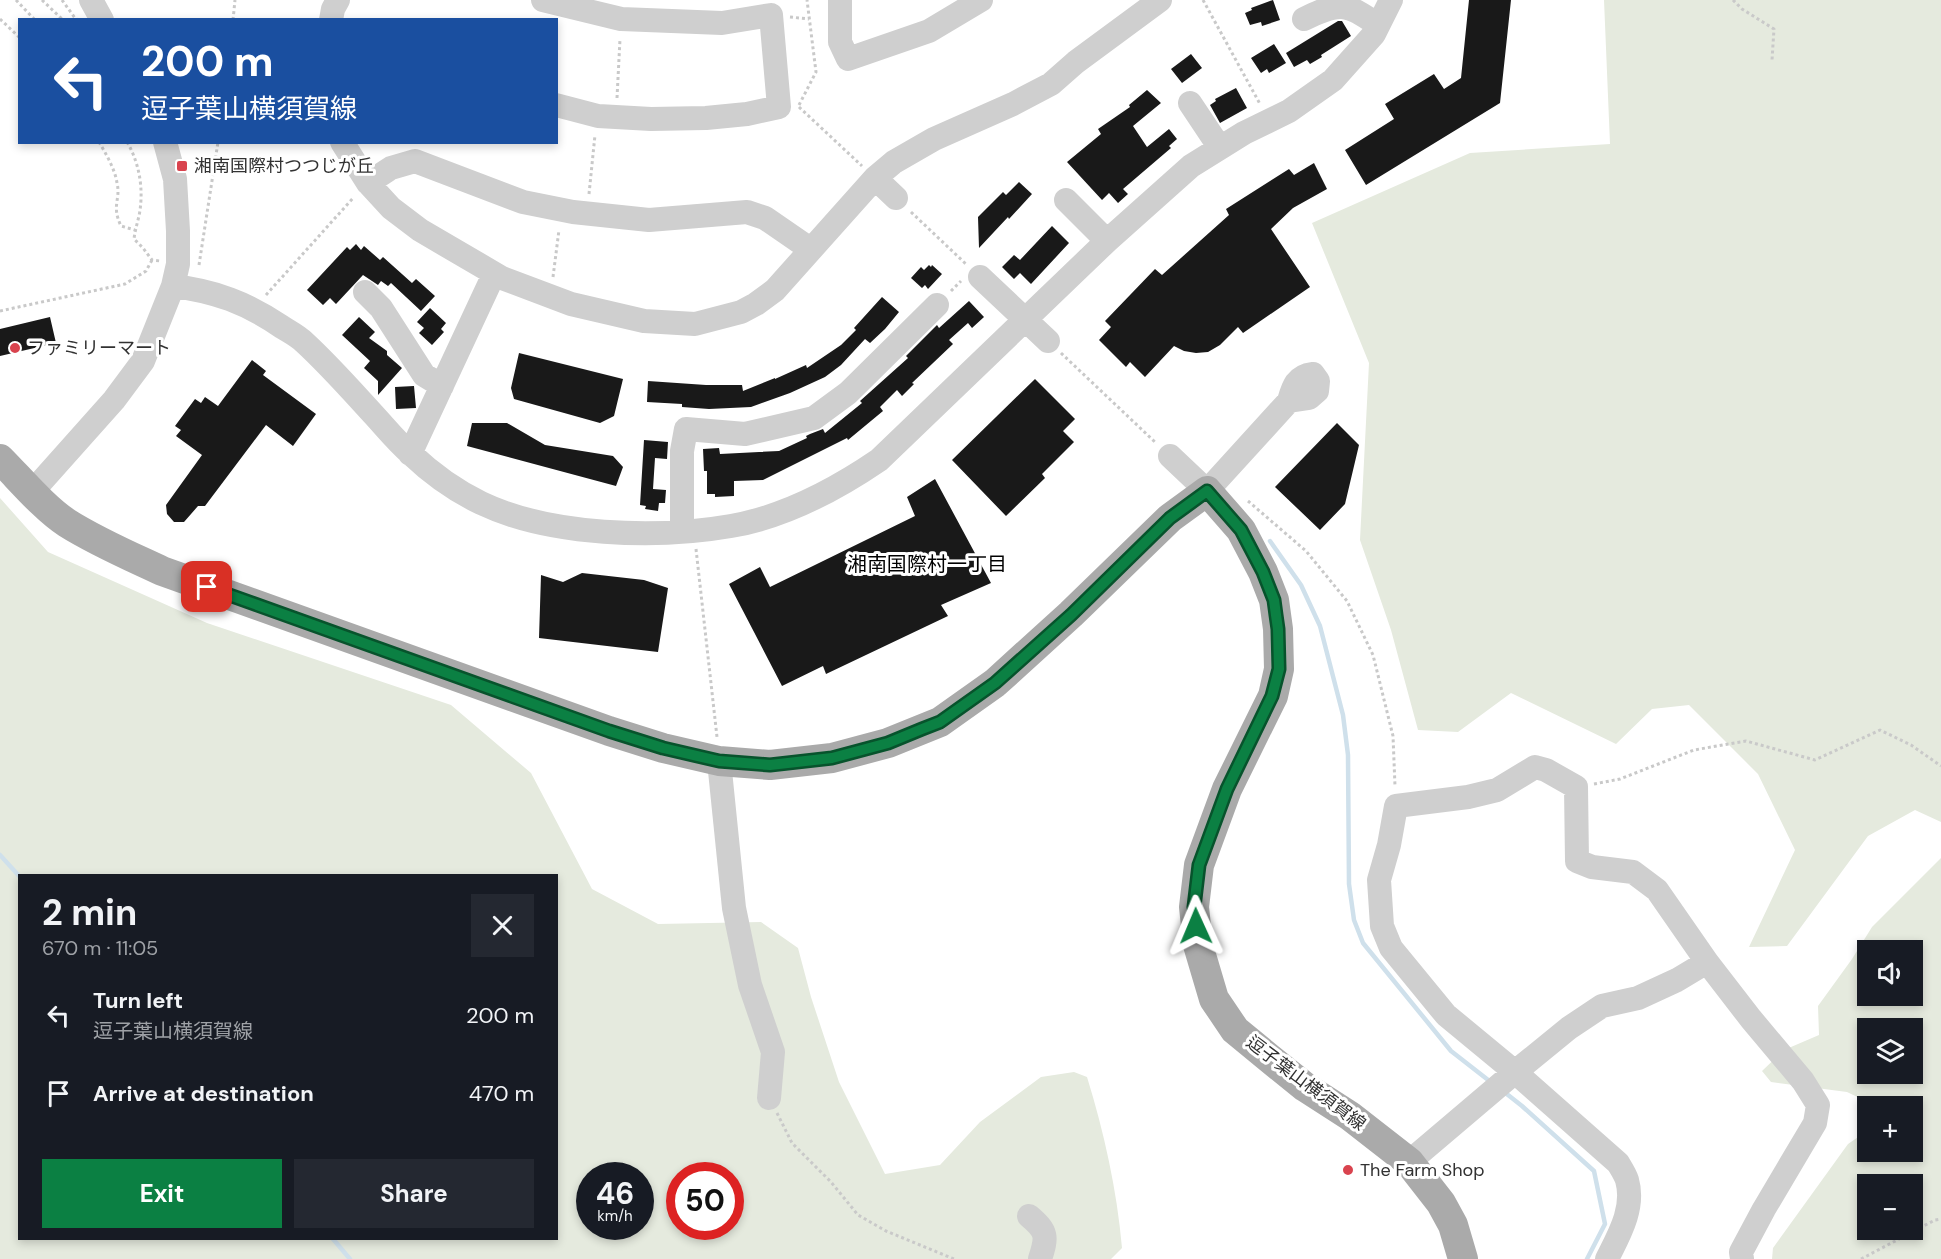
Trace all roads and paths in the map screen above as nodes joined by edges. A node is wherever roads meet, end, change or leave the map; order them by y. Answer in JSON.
{"nodes":[{"id":1,"x":16,"y":0,"type":"edge"},
{"id":2,"x":42,"y":0,"type":"edge"},
{"id":3,"x":62,"y":0,"type":"edge"},
{"id":4,"x":91,"y":0,"type":"edge"},
{"id":5,"x":235,"y":0,"type":"edge"},
{"id":6,"x":338,"y":0,"type":"edge"},
{"id":7,"x":543,"y":0,"type":"edge"},
{"id":8,"x":807,"y":0,"type":"edge"},
{"id":9,"x":840,"y":0,"type":"edge"},
{"id":10,"x":981,"y":0,"type":"edge"},
{"id":11,"x":1160,"y":0,"type":"edge"},
{"id":12,"x":1203,"y":0,"type":"edge"},
{"id":13,"x":1391,"y":0,"type":"edge"},
{"id":14,"x":1733,"y":0,"type":"edge"},
{"id":15,"x":33,"y":18,"type":"edge"},
{"id":16,"x":61,"y":18,"type":"edge"},
{"id":17,"x":75,"y":18,"type":"edge"},
{"id":18,"x":101,"y":18,"type":"edge"},
{"id":19,"x":233,"y":18,"type":"edge"},
{"id":20,"x":331,"y":18,"type":"edge"},
{"id":21,"x":0,"y":19,"type":"edge"},
{"id":22,"x":621,"y":19,"type":"junction"},
{"id":23,"x":1304,"y":19,"type":"dead end"},
{"id":24,"x":1378,"y":25,"type":"junction"},
{"id":25,"x":18,"y":36,"type":"edge"},
{"id":26,"x":1772,"y":60,"type":"dead end"},
{"id":27,"x":1190,"y":103,"type":"dead end"},
{"id":28,"x":558,"y":105,"type":"edge"},
{"id":29,"x":789,"y":107,"type":"junction"},
{"id":30,"x":607,"y":116,"type":"junction"},
{"id":31,"x":1269,"y":121,"type":"junction"},
{"id":32,"x":100,"y":144,"type":"edge"},
{"id":33,"x":128,"y":144,"type":"edge"},
{"id":34,"x":166,"y":144,"type":"edge"},
{"id":35,"x":218,"y":144,"type":"edge"},
{"id":36,"x":343,"y":144,"type":"edge"},
{"id":37,"x":1220,"y":148,"type":"junction"},
{"id":38,"x":875,"y":178,"type":"junction"},
{"id":39,"x":368,"y":183,"type":"junction"},
{"id":40,"x":896,"y":198,"type":"joint"},
{"id":41,"x":1066,"y":200,"type":"dead end"},
{"id":42,"x":561,"y":210,"type":"junction"},
{"id":43,"x":587,"y":214,"type":"junction"},
{"id":44,"x":135,"y":230,"type":"junction"},
{"id":45,"x":1107,"y":241,"type":"junction"},
{"id":46,"x":810,"y":249,"type":"junction"},
{"id":47,"x":152,"y":260,"type":"junction"},
{"id":48,"x":168,"y":262,"type":"dead end"},
{"id":49,"x":494,"y":274,"type":"junction"},
{"id":50,"x":976,"y":274,"type":"junction"},
{"id":51,"x":184,"y":287,"type":"junction"},
{"id":52,"x":365,"y":292,"type":"dead end"},
{"id":53,"x":550,"y":296,"type":"junction"},
{"id":54,"x":264,"y":297,"type":"dead end"},
{"id":55,"x":937,"y":305,"type":"joint"},
{"id":56,"x":0,"y":311,"type":"edge"},
{"id":57,"x":1026,"y":320,"type":"junction"},
{"id":58,"x":1048,"y":342,"type":"joint"},
{"id":59,"x":442,"y":386,"type":"junction"},
{"id":60,"x":1289,"y":401,"type":"dead end"},
{"id":61,"x":410,"y":454,"type":"junction"},
{"id":62,"x":1170,"y":456,"type":"joint"},
{"id":63,"x":0,"y":459,"type":"edge"},
{"id":64,"x":1207,"y":491,"type":"junction"},
{"id":65,"x":32,"y":492,"type":"junction"},
{"id":66,"x":1246,"y":499,"type":"dead end"},
{"id":67,"x":688,"y":530,"type":"junction"},
{"id":68,"x":719,"y":761,"type":"junction"},
{"id":69,"x":1941,"y":766,"type":"edge"},
{"id":70,"x":1576,"y":787,"type":"junction"},
{"id":71,"x":1396,"y":806,"type":"junction"},
{"id":72,"x":1707,"y":962,"type":"junction"},
{"id":73,"x":1515,"y":1072,"type":"junction"},
{"id":74,"x":769,"y":1098,"type":"joint"},
{"id":75,"x":1409,"y":1162,"type":"junction"},
{"id":76,"x":1029,"y":1216,"type":"dead end"},
{"id":77,"x":1941,"y":1219,"type":"edge"},
{"id":78,"x":954,"y":1259,"type":"edge"},
{"id":79,"x":1040,"y":1259,"type":"edge"},
{"id":80,"x":1463,"y":1259,"type":"edge"},
{"id":81,"x":1607,"y":1259,"type":"edge"},
{"id":82,"x":1742,"y":1259,"type":"edge"},
{"id":83,"x":1861,"y":1259,"type":"edge"}],
"edges":[{"from":1,"to":15,"type":"path"},
{"from":2,"to":16,"type":"path"},
{"from":3,"to":17,"type":"path"},
{"from":4,"to":18,"type":"street"},
{"from":5,"to":19,"type":"path"},
{"from":6,"to":20,"type":"street"},
{"from":7,"to":22,"type":"street"},
{"from":8,"to":29,"type":"path"},
{"from":9,"to":10,"type":"street"},
{"from":11,"to":38,"type":"street"},
{"from":12,"to":31,"type":"path"},
{"from":13,"to":24,"type":"street"},
{"from":14,"to":26,"type":"path"},
{"from":21,"to":25,"type":"path"},
{"from":22,"to":29,"type":"street"},
{"from":22,"to":30,"type":"path"},
{"from":23,"to":24,"type":"street"},
{"from":24,"to":31,"type":"street"},
{"from":27,"to":37,"type":"street"},
{"from":28,"to":30,"type":"street"},
{"from":29,"to":30,"type":"street"},
{"from":29,"to":38,"type":"path"},
{"from":30,"to":43,"type":"path"},
{"from":31,"to":37,"type":"street"},
{"from":32,"to":44,"type":"path"},
{"from":33,"to":44,"type":"path"},
{"from":34,"to":51,"type":"street"},
{"from":35,"to":51,"type":"path"},
{"from":36,"to":39,"type":"street"},
{"from":37,"to":45,"type":"street"},
{"from":38,"to":40,"type":"street"},
{"from":38,"to":46,"type":"street"},
{"from":39,"to":42,"type":"street"},
{"from":39,"to":49,"type":"street"},
{"from":39,"to":54,"type":"path"},
{"from":40,"to":50,"type":"path"},
{"from":41,"to":45,"type":"street"},
{"from":42,"to":43,"type":"street"},
{"from":42,"to":53,"type":"path"},
{"from":43,"to":46,"type":"street"},
{"from":44,"to":47,"type":"path"},
{"from":45,"to":57,"type":"street"},
{"from":46,"to":53,"type":"street"},
{"from":47,"to":48,"type":"path"},
{"from":47,"to":56,"type":"path"},
{"from":49,"to":53,"type":"street"},
{"from":49,"to":59,"type":"street"},
{"from":50,"to":55,"type":"path"},
{"from":50,"to":57,"type":"street"},
{"from":51,"to":61,"type":"street"},
{"from":51,"to":65,"type":"street"},
{"from":52,"to":59,"type":"street"},
{"from":55,"to":67,"type":"street"},
{"from":57,"to":58,"type":"street"},
{"from":57,"to":67,"type":"street"},
{"from":58,"to":62,"type":"path"},
{"from":59,"to":61,"type":"street"},
{"from":60,"to":64,"type":"street"},
{"from":61,"to":67,"type":"street"},
{"from":62,"to":64,"type":"street"},
{"from":63,"to":65,"type":"main road"},
{"from":64,"to":68,"type":"main road"},
{"from":64,"to":75,"type":"main road","name":"逗子葉山横須賀線"},
{"from":65,"to":68,"type":"main road"},
{"from":66,"to":71,"type":"path"},
{"from":67,"to":68,"type":"path"},
{"from":68,"to":74,"type":"street"},
{"from":69,"to":70,"type":"path"},
{"from":70,"to":71,"type":"street"},
{"from":70,"to":72,"type":"street"},
{"from":71,"to":73,"type":"street"},
{"from":72,"to":73,"type":"street"},
{"from":72,"to":82,"type":"street"},
{"from":73,"to":75,"type":"street"},
{"from":73,"to":81,"type":"street"},
{"from":74,"to":78,"type":"path"},
{"from":75,"to":80,"type":"main road","name":"逗子葉山横須賀線"},
{"from":76,"to":79,"type":"street"},
{"from":77,"to":83,"type":"path"}]}
